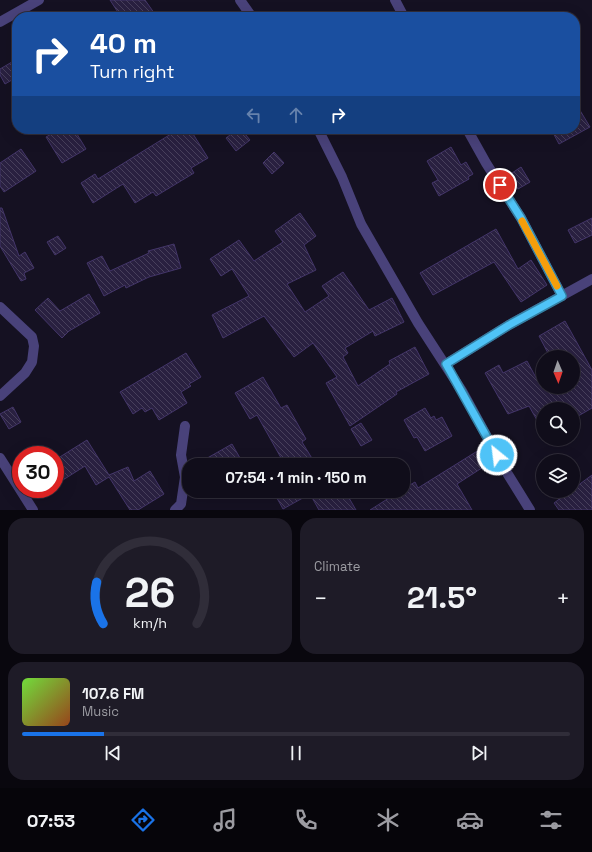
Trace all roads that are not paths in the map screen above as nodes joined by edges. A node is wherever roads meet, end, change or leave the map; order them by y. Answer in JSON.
{"nodes":[{"id":1,"x":39,"y":0,"type":"edge"},
{"id":2,"x":240,"y":0,"type":"edge"},
{"id":3,"x":395,"y":0,"type":"edge"},
{"id":4,"x":18,"y":12,"type":"edge"},
{"id":5,"x":248,"y":12,"type":"edge"},
{"id":6,"x":401,"y":12,"type":"edge"},
{"id":7,"x":12,"y":15,"type":"edge"},
{"id":8,"x":0,"y":22,"type":"edge"},
{"id":9,"x":320,"y":134,"type":"edge"},
{"id":10,"x":470,"y":134,"type":"edge"},
{"id":11,"x":592,"y":280,"type":"edge"},
{"id":12,"x":562,"y":296,"type":"junction"},
{"id":13,"x":0,"y":307,"type":"edge"},
{"id":14,"x":446,"y":364,"type":"junction"},
{"id":15,"x":0,"y":396,"type":"edge"},
{"id":16,"x":185,"y":426,"type":"dead end"},
{"id":17,"x":0,"y":458,"type":"edge"},
{"id":18,"x":33,"y":510,"type":"edge"},
{"id":19,"x":175,"y":510,"type":"edge"},
{"id":20,"x":530,"y":510,"type":"edge"}],
"edges":[{"from":1,"to":4,"type":"street"},
{"from":2,"to":5,"type":"street"},
{"from":3,"to":6,"type":"street"},
{"from":7,"to":8,"type":"street"},
{"from":9,"to":14,"type":"street"},
{"from":10,"to":12,"type":"street"},
{"from":11,"to":12,"type":"street"},
{"from":12,"to":14,"type":"street"},
{"from":13,"to":15,"type":"street"},
{"from":14,"to":20,"type":"street"},
{"from":16,"to":19,"type":"street"},
{"from":17,"to":18,"type":"street"}]}
